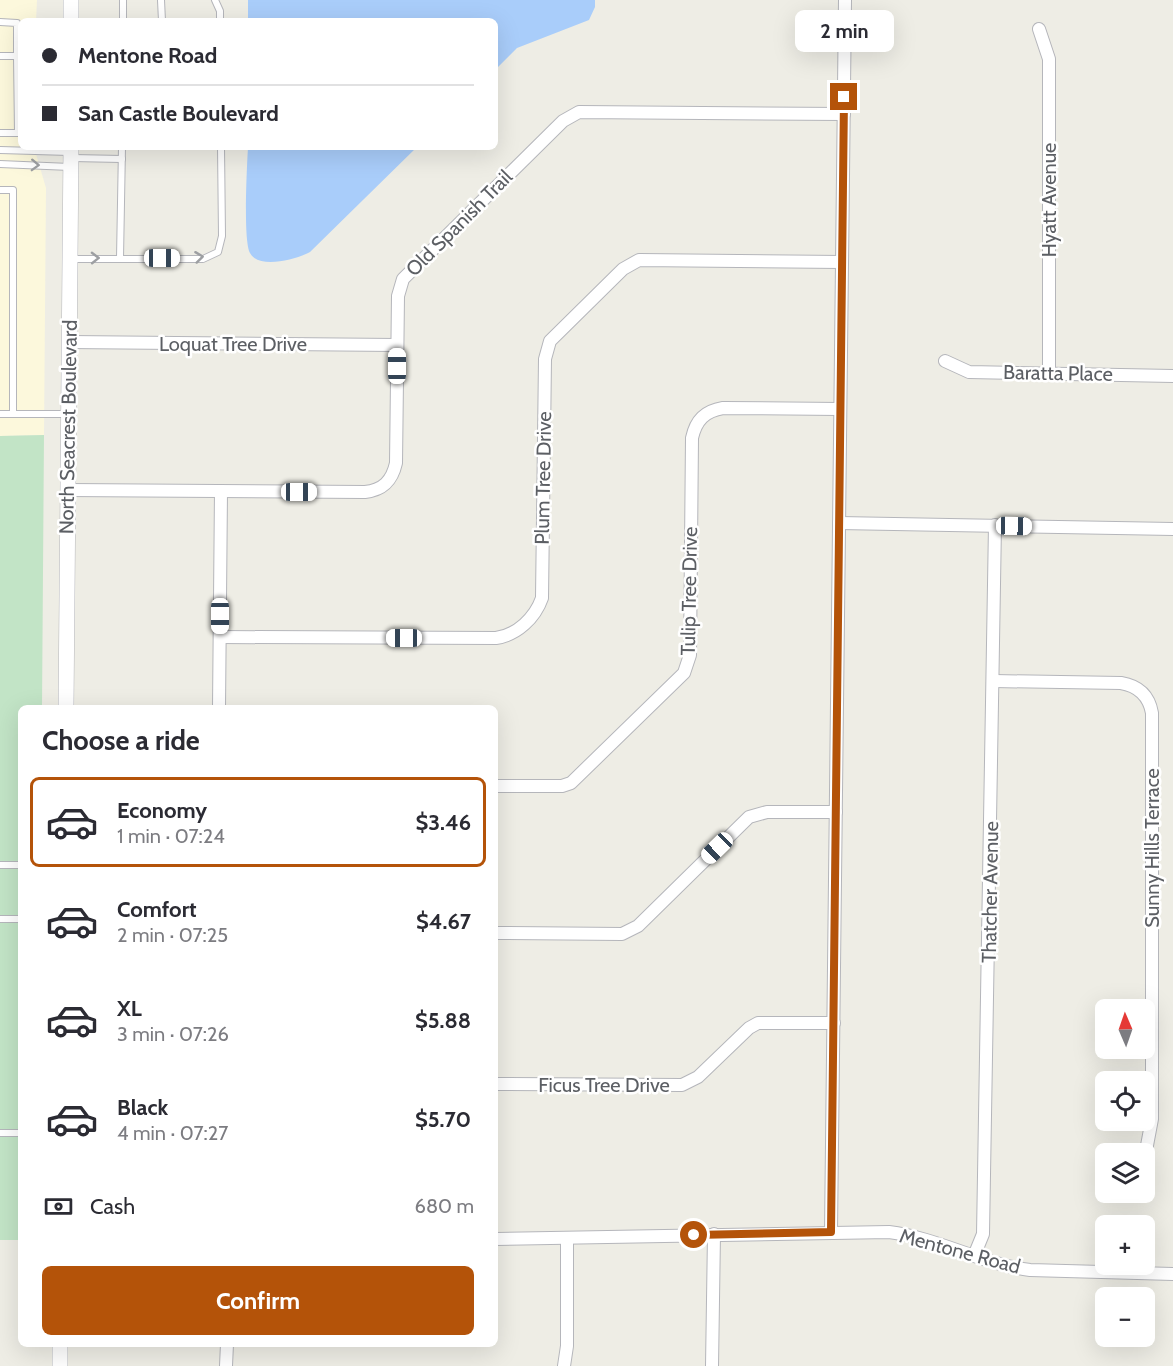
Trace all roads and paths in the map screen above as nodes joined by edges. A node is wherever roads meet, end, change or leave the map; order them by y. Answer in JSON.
{"nodes":[{"id":1,"x":71,"y":0,"type":"edge"},
{"id":2,"x":123,"y":0,"type":"edge"},
{"id":3,"x":162,"y":0,"type":"edge"},
{"id":4,"x":216,"y":0,"type":"edge"},
{"id":5,"x":845,"y":0,"type":"edge"},
{"id":6,"x":71,"y":18,"type":"edge"},
{"id":7,"x":123,"y":18,"type":"edge"},
{"id":8,"x":162,"y":18,"type":"edge"},
{"id":9,"x":220,"y":18,"type":"edge"},
{"id":10,"x":0,"y":22,"type":"edge"},
{"id":11,"x":1039,"y":28,"type":"dead end"},
{"id":12,"x":0,"y":56,"type":"edge"},
{"id":13,"x":17,"y":56,"type":"junction"},
{"id":14,"x":844,"y":114,"type":"junction"},
{"id":15,"x":0,"y":133,"type":"edge"},
{"id":16,"x":0,"y":150,"type":"edge"},
{"id":17,"x":122,"y":150,"type":"edge"},
{"id":18,"x":221,"y":150,"type":"edge"},
{"id":19,"x":70,"y":156,"type":"edge"},
{"id":20,"x":122,"y":159,"type":"junction"},
{"id":21,"x":0,"y":164,"type":"edge"},
{"id":22,"x":0,"y":190,"type":"edge"},
{"id":23,"x":120,"y":258,"type":"junction"},
{"id":24,"x":70,"y":259,"type":"junction"},
{"id":25,"x":842,"y":262,"type":"junction"},
{"id":26,"x":69,"y":342,"type":"junction"},
{"id":27,"x":397,"y":345,"type":"junction"},
{"id":28,"x":945,"y":361,"type":"dead end"},
{"id":29,"x":1049,"y":373,"type":"junction"},
{"id":30,"x":1173,"y":376,"type":"edge"},
{"id":31,"x":840,"y":409,"type":"junction"},
{"id":32,"x":0,"y":414,"type":"edge"},
{"id":33,"x":13,"y":414,"type":"junction"},
{"id":34,"x":68,"y":414,"type":"junction"},
{"id":35,"x":67,"y":490,"type":"junction"},
{"id":36,"x":221,"y":491,"type":"junction"},
{"id":37,"x":839,"y":523,"type":"junction"},
{"id":38,"x":995,"y":525,"type":"junction"},
{"id":39,"x":1173,"y":529,"type":"edge"},
{"id":40,"x":219,"y":638,"type":"junction"},
{"id":41,"x":994,"y":681,"type":"junction"},
{"id":42,"x":66,"y":705,"type":"edge"},
{"id":43,"x":219,"y":705,"type":"edge"},
{"id":44,"x":498,"y":786,"type":"edge"},
{"id":45,"x":836,"y":812,"type":"junction"},
{"id":46,"x":0,"y":865,"type":"edge"},
{"id":47,"x":18,"y":865,"type":"edge"},
{"id":48,"x":0,"y":919,"type":"edge"},
{"id":49,"x":18,"y":919,"type":"edge"},
{"id":50,"x":498,"y":933,"type":"edge"},
{"id":51,"x":834,"y":1023,"type":"junction"},
{"id":52,"x":498,"y":1084,"type":"edge"},
{"id":53,"x":0,"y":1133,"type":"edge"},
{"id":54,"x":18,"y":1133,"type":"edge"},
{"id":55,"x":1147,"y":1143,"type":"edge"},
{"id":56,"x":831,"y":1232,"type":"junction"},
{"id":57,"x":714,"y":1234,"type":"junction"},
{"id":58,"x":567,"y":1238,"type":"junction"},
{"id":59,"x":498,"y":1239,"type":"edge"},
{"id":60,"x":974,"y":1256,"type":"junction"},
{"id":61,"x":1173,"y":1274,"type":"edge"},
{"id":62,"x":60,"y":1347,"type":"edge"},
{"id":63,"x":227,"y":1347,"type":"edge"},
{"id":64,"x":60,"y":1366,"type":"edge"},
{"id":65,"x":226,"y":1366,"type":"edge"},
{"id":66,"x":564,"y":1366,"type":"edge"},
{"id":67,"x":712,"y":1366,"type":"edge"}],
"edges":[{"from":1,"to":6,"type":"street"},
{"from":2,"to":7,"type":"lane"},
{"from":3,"to":8,"type":"lane"},
{"from":4,"to":9,"type":"lane"},
{"from":5,"to":14,"type":"street"},
{"from":10,"to":13,"type":"lane"},
{"from":11,"to":29,"type":"street","name":"Hyatt Avenue"},
{"from":12,"to":13,"type":"lane"},
{"from":13,"to":15,"type":"lane"},
{"from":14,"to":25,"type":"street"},
{"from":14,"to":27,"type":"street","name":"Old Spanish Trail"},
{"from":16,"to":19,"type":"lane"},
{"from":17,"to":20,"type":"lane"},
{"from":23,"to":18,"type":"lane","one_way":true},
{"from":19,"to":20,"type":"lane"},
{"from":21,"to":19,"type":"lane","one_way":true},
{"from":19,"to":24,"type":"street","name":"North Seacrest Boulevard"},
{"from":20,"to":23,"type":"lane"},
{"from":22,"to":33,"type":"lane"},
{"from":24,"to":23,"type":"lane","one_way":true},
{"from":24,"to":26,"type":"street","name":"North Seacrest Boulevard"},
{"from":25,"to":31,"type":"street"},
{"from":25,"to":40,"type":"street","name":"Plum Tree Drive"},
{"from":26,"to":27,"type":"street","name":"Loquat Tree Drive"},
{"from":26,"to":34,"type":"street","name":"North Seacrest Boulevard"},
{"from":27,"to":36,"type":"street","name":"Old Spanish Trail"},
{"from":28,"to":29,"type":"street","name":"Baratta Place"},
{"from":29,"to":30,"type":"street","name":"Baratta Place"},
{"from":31,"to":37,"type":"street"},
{"from":31,"to":44,"type":"street","name":"Tulip Tree Drive"},
{"from":32,"to":33,"type":"lane"},
{"from":33,"to":34,"type":"lane"},
{"from":34,"to":35,"type":"street","name":"North Seacrest Boulevard"},
{"from":35,"to":36,"type":"street","name":"Old Spanish Trail"},
{"from":35,"to":42,"type":"street","name":"North Seacrest Boulevard"},
{"from":36,"to":40,"type":"street"},
{"from":37,"to":38,"type":"street"},
{"from":37,"to":45,"type":"street"},
{"from":38,"to":39,"type":"street"},
{"from":38,"to":41,"type":"street","name":"Thatcher Avenue"},
{"from":40,"to":43,"type":"street"},
{"from":41,"to":55,"type":"street","name":"Sunny Hills Terrace"},
{"from":41,"to":60,"type":"street","name":"Thatcher Avenue"},
{"from":45,"to":50,"type":"street"},
{"from":45,"to":51,"type":"street"},
{"from":46,"to":47,"type":"lane"},
{"from":48,"to":49,"type":"lane"},
{"from":51,"to":52,"type":"street","name":"Ficus Tree Drive"},
{"from":51,"to":56,"type":"street"},
{"from":53,"to":54,"type":"lane"},
{"from":56,"to":57,"type":"street","name":"Mentone Road"},
{"from":56,"to":60,"type":"street","name":"Mentone Road"},
{"from":57,"to":58,"type":"street","name":"Mentone Road"},
{"from":57,"to":67,"type":"street"},
{"from":58,"to":59,"type":"street","name":"Mentone Road"},
{"from":58,"to":66,"type":"street"},
{"from":60,"to":61,"type":"street","name":"Mentone Road"},
{"from":62,"to":64,"type":"street"},
{"from":63,"to":65,"type":"street"}]}
